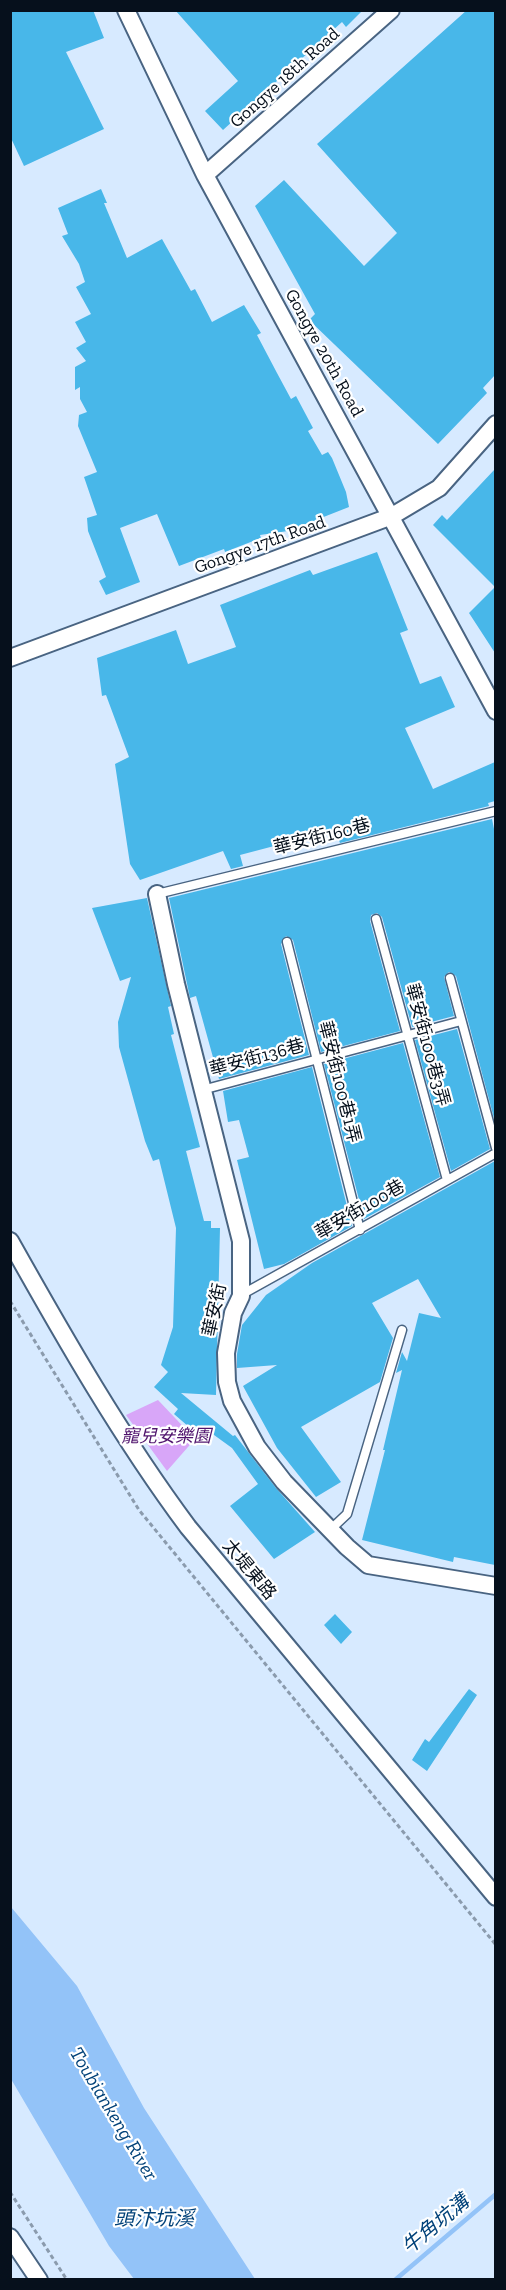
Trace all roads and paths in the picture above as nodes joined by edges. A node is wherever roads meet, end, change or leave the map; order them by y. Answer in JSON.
{"nodes":[{"id":1,"x":126,"y":10,"type":"edge"},
{"id":2,"x":391,"y":10,"type":"edge"},
{"id":3,"x":205,"y":175,"type":"junction"},
{"id":4,"x":495,"y":424,"type":"edge"},
{"id":5,"x":392,"y":516,"type":"junction"},
{"id":6,"x":10,"y":658,"type":"edge"},
{"id":7,"x":495,"y":711,"type":"edge"},
{"id":8,"x":495,"y":811,"type":"edge"},
{"id":9,"x":157,"y":894,"type":"joint"},
{"id":10,"x":376,"y":919,"type":"dead end"},
{"id":11,"x":287,"y":942,"type":"dead end"},
{"id":12,"x":450,"y":978,"type":"dead end"},
{"id":13,"x":461,"y":1021,"type":"junction"},
{"id":14,"x":407,"y":1034,"type":"junction"},
{"id":15,"x":316,"y":1059,"type":"junction"},
{"id":16,"x":202,"y":1090,"type":"junction"},
{"id":17,"x":495,"y":1150,"type":"edge"},
{"id":18,"x":447,"y":1180,"type":"junction"},
{"id":19,"x":360,"y":1230,"type":"junction"},
{"id":20,"x":10,"y":1241,"type":"edge"},
{"id":21,"x":241,"y":1296,"type":"junction"},
{"id":22,"x":10,"y":1301,"type":"edge"},
{"id":23,"x":402,"y":1330,"type":"dead end"},
{"id":24,"x":330,"y":1530,"type":"junction"},
{"id":25,"x":495,"y":1586,"type":"edge"},
{"id":26,"x":495,"y":1897,"type":"edge"},
{"id":27,"x":495,"y":1945,"type":"edge"},
{"id":28,"x":10,"y":2192,"type":"edge"},
{"id":29,"x":10,"y":2237,"type":"edge"},
{"id":30,"x":39,"y":2280,"type":"edge"},
{"id":31,"x":67,"y":2280,"type":"edge"}],
"edges":[{"from":1,"to":3,"type":"street","name":"Gongye 20th Road"},
{"from":2,"to":3,"type":"street","name":"Gongye 18th Road"},
{"from":3,"to":5,"type":"street","name":"Gongye 20th Road"},
{"from":4,"to":5,"type":"street","name":"Gongye 17th Road"},
{"from":5,"to":6,"type":"street","name":"Gongye 17th Road"},
{"from":5,"to":7,"type":"street","name":"Gongye 20th Road"},
{"from":8,"to":9,"type":"lane","name":"華安街160巷"},
{"from":9,"to":16,"type":"street","name":"華安街"},
{"from":10,"to":14,"type":"lane","name":"華安街100巷3弄"},
{"from":11,"to":15,"type":"lane","name":"華安街100巷1弄"},
{"from":12,"to":13,"type":"lane","name":"華安街100巷"},
{"from":13,"to":14,"type":"lane","name":"華安街136巷"},
{"from":13,"to":17,"type":"lane","name":"華安街100巷"},
{"from":14,"to":15,"type":"lane","name":"華安街136巷"},
{"from":14,"to":18,"type":"lane","name":"華安街100巷3弄"},
{"from":15,"to":16,"type":"lane","name":"華安街136巷"},
{"from":15,"to":19,"type":"lane","name":"華安街100巷1弄"},
{"from":16,"to":21,"type":"street","name":"華安街"},
{"from":17,"to":18,"type":"lane","name":"華安街100巷"},
{"from":18,"to":19,"type":"lane","name":"華安街100巷"},
{"from":19,"to":21,"type":"lane","name":"華安街100巷"},
{"from":20,"to":26,"type":"street","name":"太堤東路"},
{"from":21,"to":24,"type":"street","name":"華安街"},
{"from":22,"to":27,"type":"path"},
{"from":23,"to":24,"type":"lane"},
{"from":24,"to":25,"type":"street","name":"華安街"},
{"from":28,"to":31,"type":"path"},
{"from":29,"to":30,"type":"street"}]}
